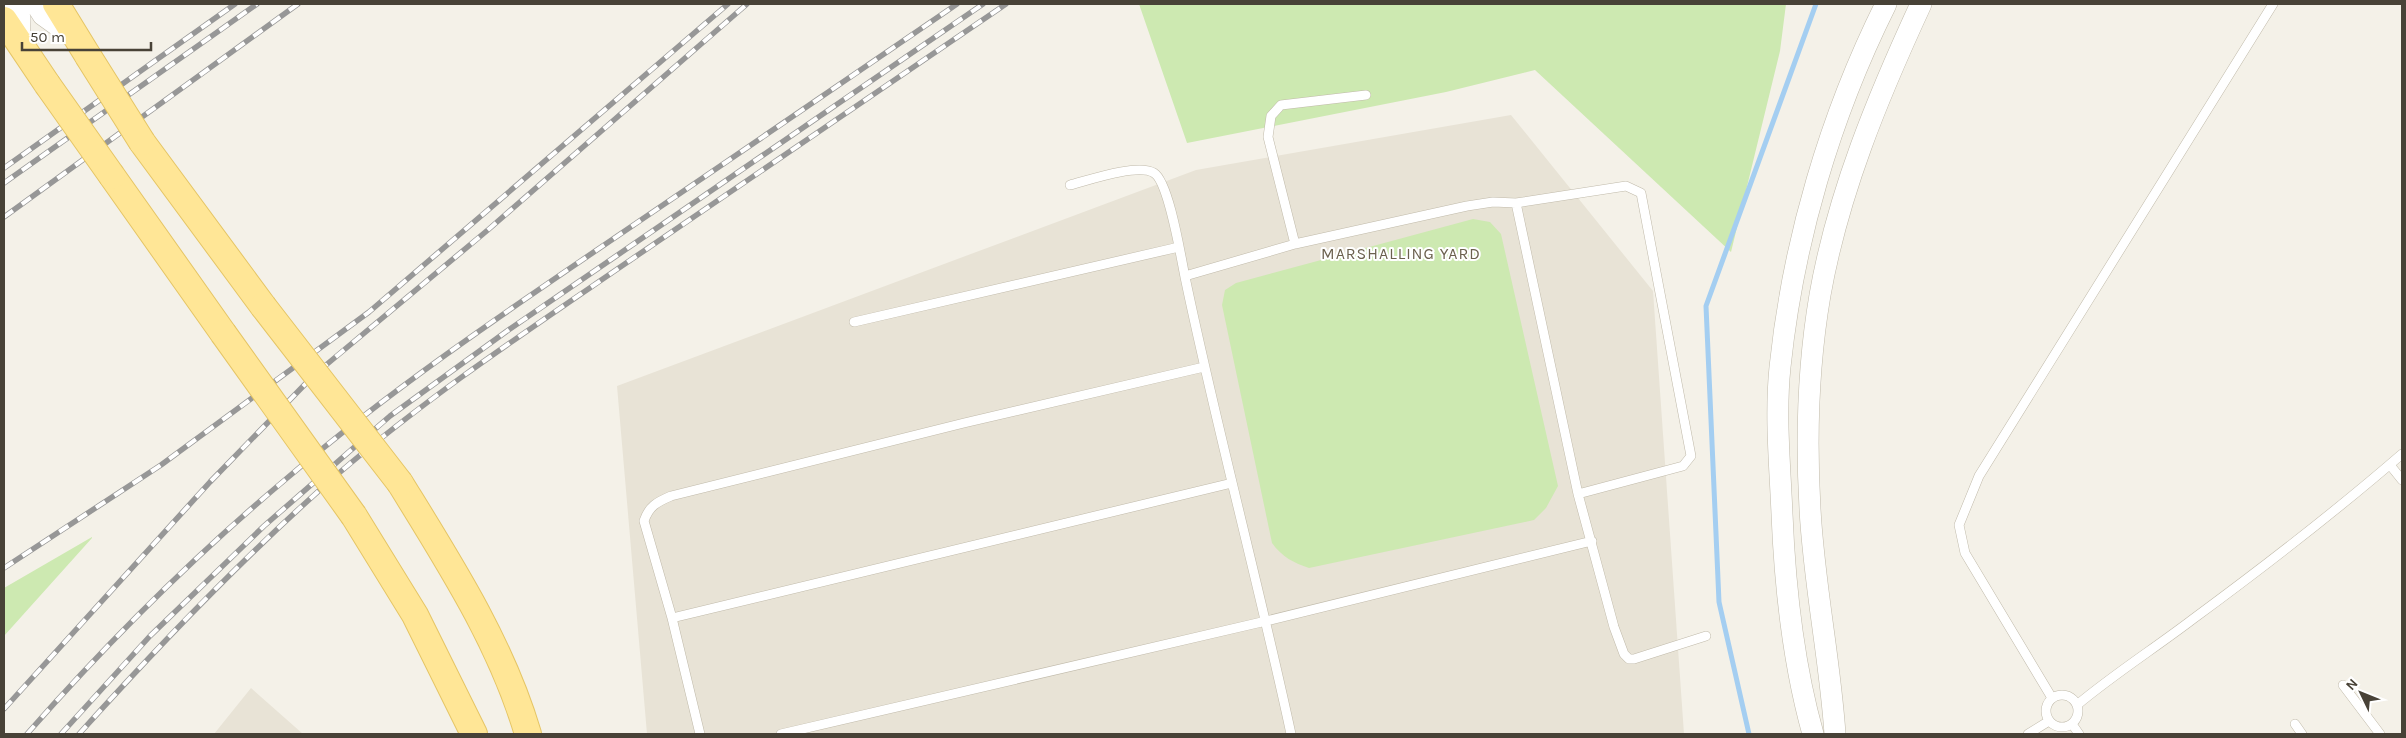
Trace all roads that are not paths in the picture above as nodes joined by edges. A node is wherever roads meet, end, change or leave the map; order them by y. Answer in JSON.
{"nodes":[{"id":1,"x":14,"y":4,"type":"edge"},
{"id":2,"x":36,"y":4,"type":"edge"},
{"id":3,"x":56,"y":4,"type":"edge"},
{"id":4,"x":1886,"y":4,"type":"edge"},
{"id":5,"x":1921,"y":4,"type":"edge"},
{"id":6,"x":2273,"y":4,"type":"edge"},
{"id":7,"x":4,"y":20,"type":"edge"},
{"id":8,"x":19,"y":45,"type":"junction"},
{"id":9,"x":83,"y":48,"type":"junction"},
{"id":10,"x":1366,"y":95,"type":"dead end"},
{"id":11,"x":1070,"y":185,"type":"dead end"},
{"id":12,"x":1516,"y":204,"type":"junction"},
{"id":13,"x":1295,"y":244,"type":"junction"},
{"id":14,"x":1179,"y":247,"type":"junction"},
{"id":15,"x":1185,"y":276,"type":"junction"},
{"id":16,"x":854,"y":322,"type":"dead end"},
{"id":17,"x":1204,"y":367,"type":"junction"},
{"id":18,"x":2402,"y":454,"type":"edge"},
{"id":19,"x":2390,"y":465,"type":"junction"},
{"id":20,"x":2402,"y":480,"type":"edge"},
{"id":21,"x":1232,"y":482,"type":"junction"},
{"id":22,"x":1578,"y":494,"type":"junction"},
{"id":23,"x":1592,"y":541,"type":"junction"},
{"id":24,"x":672,"y":618,"type":"junction"},
{"id":25,"x":1266,"y":621,"type":"junction"},
{"id":26,"x":1706,"y":636,"type":"dead end"},
{"id":27,"x":2343,"y":685,"type":"dead end"},
{"id":28,"x":2052,"y":698,"type":"junction"},
{"id":29,"x":2077,"y":705,"type":"junction"},
{"id":30,"x":2049,"y":721,"type":"junction"},
{"id":31,"x":2072,"y":724,"type":"junction"},
{"id":32,"x":2295,"y":724,"type":"dead end"},
{"id":33,"x":474,"y":734,"type":"edge"},
{"id":34,"x":528,"y":734,"type":"edge"},
{"id":35,"x":700,"y":734,"type":"edge"},
{"id":36,"x":781,"y":734,"type":"edge"},
{"id":37,"x":1291,"y":734,"type":"edge"},
{"id":38,"x":1813,"y":734,"type":"edge"},
{"id":39,"x":1835,"y":734,"type":"edge"},
{"id":40,"x":2028,"y":734,"type":"edge"},
{"id":41,"x":2079,"y":734,"type":"edge"},
{"id":42,"x":2302,"y":734,"type":"edge"},
{"id":43,"x":2380,"y":734,"type":"edge"}],
"edges":[{"from":1,"to":8,"type":"street"},
{"from":2,"to":9,"type":"street"},
{"from":3,"to":9,"type":"main road"},
{"from":4,"to":38,"type":"street"},
{"from":5,"to":39,"type":"street"},
{"from":6,"to":28,"type":"lane"},
{"from":7,"to":8,"type":"main road"},
{"from":8,"to":33,"type":"main road","bridge":true},
{"from":9,"to":34,"type":"main road","bridge":true},
{"from":10,"to":13,"type":"lane"},
{"from":11,"to":14,"type":"lane"},
{"from":12,"to":13,"type":"lane"},
{"from":12,"to":22,"type":"lane"},
{"from":12,"to":22,"type":"lane"},
{"from":13,"to":15,"type":"lane"},
{"from":14,"to":15,"type":"lane"},
{"from":14,"to":16,"type":"lane"},
{"from":15,"to":17,"type":"lane"},
{"from":17,"to":21,"type":"lane"},
{"from":17,"to":24,"type":"lane"},
{"from":18,"to":19,"type":"lane"},
{"from":19,"to":20,"type":"lane"},
{"from":19,"to":29,"type":"lane"},
{"from":21,"to":24,"type":"lane"},
{"from":21,"to":25,"type":"lane"},
{"from":22,"to":23,"type":"lane"},
{"from":23,"to":25,"type":"lane"},
{"from":23,"to":26,"type":"lane"},
{"from":24,"to":35,"type":"lane"},
{"from":25,"to":36,"type":"lane"},
{"from":25,"to":37,"type":"lane"},
{"from":27,"to":43,"type":"lane"},
{"from":28,"to":29,"type":"lane"},
{"from":28,"to":30,"type":"lane"},
{"from":29,"to":31,"type":"lane"},
{"from":30,"to":31,"type":"lane"},
{"from":30,"to":40,"type":"lane"},
{"from":31,"to":41,"type":"lane"},
{"from":32,"to":42,"type":"lane"}]}
